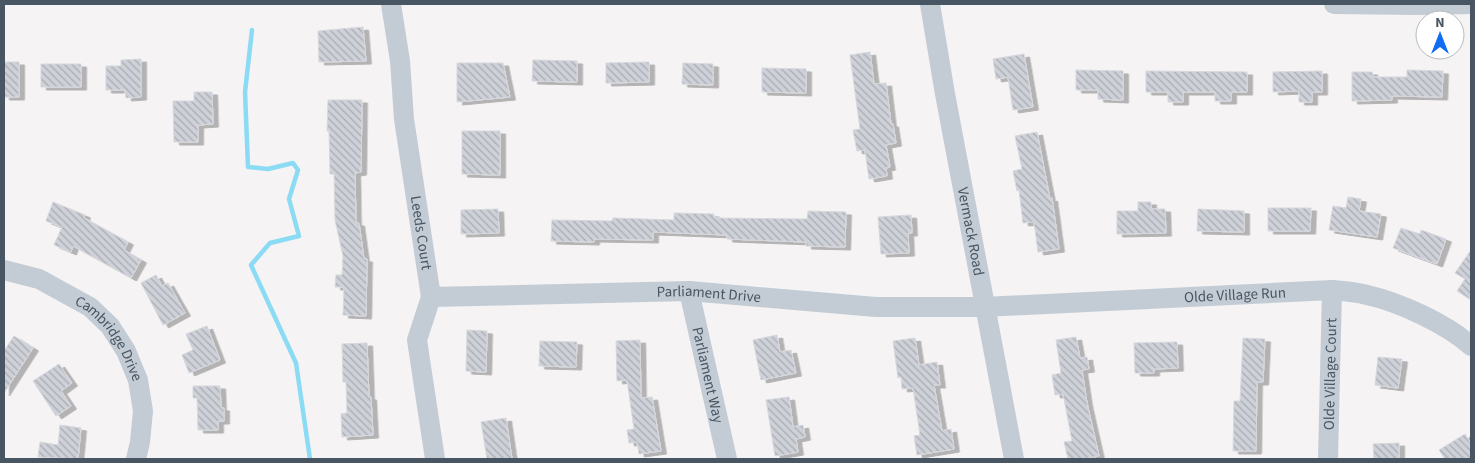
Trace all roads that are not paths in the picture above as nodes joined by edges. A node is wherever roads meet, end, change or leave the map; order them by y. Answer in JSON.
{"nodes":[{"id":1,"x":391,"y":4,"type":"edge"},
{"id":2,"x":930,"y":4,"type":"edge"},
{"id":3,"x":1334,"y":4,"type":"edge"},
{"id":4,"x":1471,"y":4,"type":"edge"},
{"id":5,"x":4,"y":270,"type":"edge"},
{"id":6,"x":1332,"y":290,"type":"junction"},
{"id":7,"x":689,"y":291,"type":"junction"},
{"id":8,"x":431,"y":297,"type":"junction"},
{"id":9,"x":984,"y":307,"type":"junction"},
{"id":10,"x":1471,"y":346,"type":"edge"},
{"id":11,"x":136,"y":459,"type":"edge"},
{"id":12,"x":436,"y":459,"type":"edge"},
{"id":13,"x":727,"y":459,"type":"edge"},
{"id":14,"x":1014,"y":459,"type":"edge"},
{"id":15,"x":1328,"y":459,"type":"edge"}],
"edges":[{"from":1,"to":8,"type":"street","name":"Leeds Court"},
{"from":2,"to":9,"type":"street","name":"Vermack Road"},
{"from":3,"to":4,"type":"street"},
{"from":5,"to":11,"type":"street","name":"Cambridge Drive"},
{"from":6,"to":9,"type":"street","name":"Olde Village Run"},
{"from":6,"to":10,"type":"street","name":"Olde Village Run"},
{"from":6,"to":15,"type":"street","name":"Olde Village Court"},
{"from":7,"to":8,"type":"street","name":"Parliament Drive"},
{"from":7,"to":9,"type":"street","name":"Parliament Drive"},
{"from":7,"to":13,"type":"street","name":"Parliament Way"},
{"from":8,"to":12,"type":"street","name":"Leeds Court"},
{"from":9,"to":14,"type":"street","name":"Vermack Road"}]}
